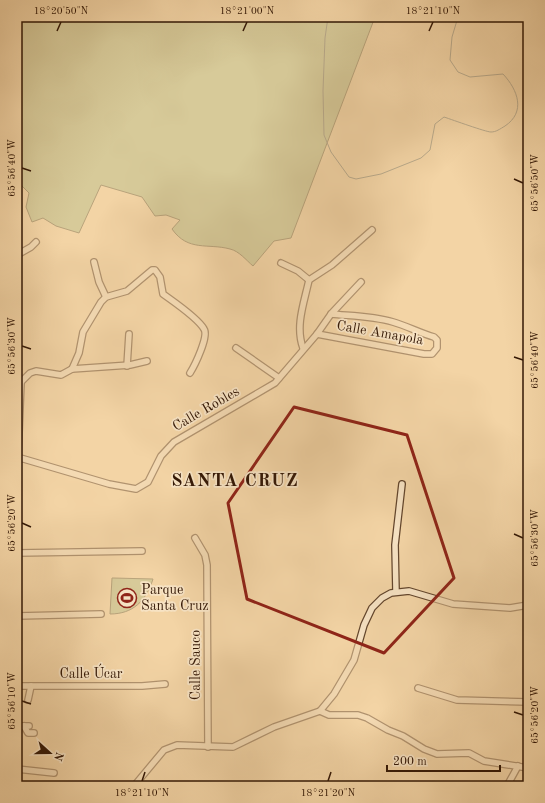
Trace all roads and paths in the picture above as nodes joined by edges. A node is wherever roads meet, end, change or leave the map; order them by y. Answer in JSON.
{"nodes":[{"id":1,"x":372,"y":230,"type":"dead end"},
{"id":2,"x":36,"y":242,"type":"dead end"},
{"id":3,"x":17,"y":255,"type":"edge"},
{"id":4,"x":94,"y":262,"type":"dead end"},
{"id":5,"x":281,"y":263,"type":"dead end"},
{"id":6,"x":309,"y":280,"type":"junction"},
{"id":7,"x":361,"y":282,"type":"dead end"},
{"id":8,"x":106,"y":297,"type":"junction"},
{"id":9,"x":331,"y":314,"type":"junction"},
{"id":10,"x":129,"y":334,"type":"dead end"},
{"id":11,"x":317,"y":334,"type":"junction"},
{"id":12,"x":238,"y":347,"type":"dead end"},
{"id":13,"x":303,"y":348,"type":"junction"},
{"id":14,"x":147,"y":361,"type":"dead end"},
{"id":15,"x":127,"y":366,"type":"junction"},
{"id":16,"x":72,"y":369,"type":"junction"},
{"id":17,"x":17,"y":373,"type":"edge"},
{"id":18,"x":190,"y":373,"type":"dead end"},
{"id":19,"x":280,"y":377,"type":"junction"},
{"id":20,"x":20,"y":382,"type":"junction"},
{"id":21,"x":17,"y":457,"type":"edge"},
{"id":22,"x":17,"y":482,"type":"edge"},
{"id":23,"x":402,"y":484,"type":"dead end"},
{"id":24,"x":195,"y":538,"type":"dead end"},
{"id":25,"x":142,"y":551,"type":"dead end"},
{"id":26,"x":17,"y":553,"type":"edge"},
{"id":27,"x":396,"y":592,"type":"junction"},
{"id":28,"x":528,"y":605,"type":"edge"},
{"id":29,"x":101,"y":614,"type":"dead end"},
{"id":30,"x":17,"y":616,"type":"edge"},
{"id":31,"x":165,"y":684,"type":"dead end"},
{"id":32,"x":17,"y":686,"type":"edge"},
{"id":33,"x":32,"y":686,"type":"junction"},
{"id":34,"x":418,"y":688,"type":"dead end"},
{"id":35,"x":28,"y":700,"type":"dead end"},
{"id":36,"x":528,"y":702,"type":"edge"},
{"id":37,"x":320,"y":711,"type":"junction"},
{"id":38,"x":17,"y":726,"type":"edge"},
{"id":39,"x":34,"y":734,"type":"dead end"},
{"id":40,"x":208,"y":747,"type":"junction"},
{"id":41,"x":518,"y":766,"type":"junction"},
{"id":42,"x":528,"y":768,"type":"edge"},
{"id":43,"x":17,"y":769,"type":"edge"},
{"id":44,"x":54,"y":773,"type":"dead end"},
{"id":45,"x":134,"y":786,"type":"edge"},
{"id":46,"x":507,"y":786,"type":"edge"}],
"edges":[{"from":1,"to":6,"type":"street"},
{"from":2,"to":3,"type":"street"},
{"from":4,"to":8,"type":"street"},
{"from":5,"to":6,"type":"street"},
{"from":6,"to":13,"type":"street"},
{"from":7,"to":9,"type":"street","name":"Calle Robles"},
{"from":8,"to":16,"type":"street"},
{"from":8,"to":18,"type":"street"},
{"from":9,"to":11,"type":"street","name":"Calle Robles"},
{"from":9,"to":11,"type":"street","name":"Calle Amapola"},
{"from":10,"to":15,"type":"street"},
{"from":11,"to":13,"type":"street","name":"Calle Robles"},
{"from":12,"to":19,"type":"street"},
{"from":13,"to":19,"type":"street","name":"Calle Robles"},
{"from":14,"to":15,"type":"street"},
{"from":15,"to":16,"type":"street"},
{"from":16,"to":20,"type":"street"},
{"from":17,"to":20,"type":"street"},
{"from":19,"to":21,"type":"street","name":"Calle Robles"},
{"from":20,"to":21,"type":"street"},
{"from":21,"to":22,"type":"street"},
{"from":23,"to":27,"type":"street"},
{"from":24,"to":40,"type":"street","name":"Calle Sauco"},
{"from":25,"to":26,"type":"street"},
{"from":27,"to":28,"type":"street"},
{"from":27,"to":37,"type":"street"},
{"from":29,"to":30,"type":"street"},
{"from":31,"to":33,"type":"street","name":"Calle Úcar"},
{"from":32,"to":33,"type":"street","name":"Calle Úcar"},
{"from":33,"to":35,"type":"street"},
{"from":34,"to":36,"type":"street"},
{"from":37,"to":40,"type":"street"},
{"from":37,"to":41,"type":"street"},
{"from":38,"to":39,"type":"street"},
{"from":40,"to":45,"type":"street"},
{"from":41,"to":42,"type":"street"},
{"from":41,"to":46,"type":"street"},
{"from":43,"to":44,"type":"street"}]}
